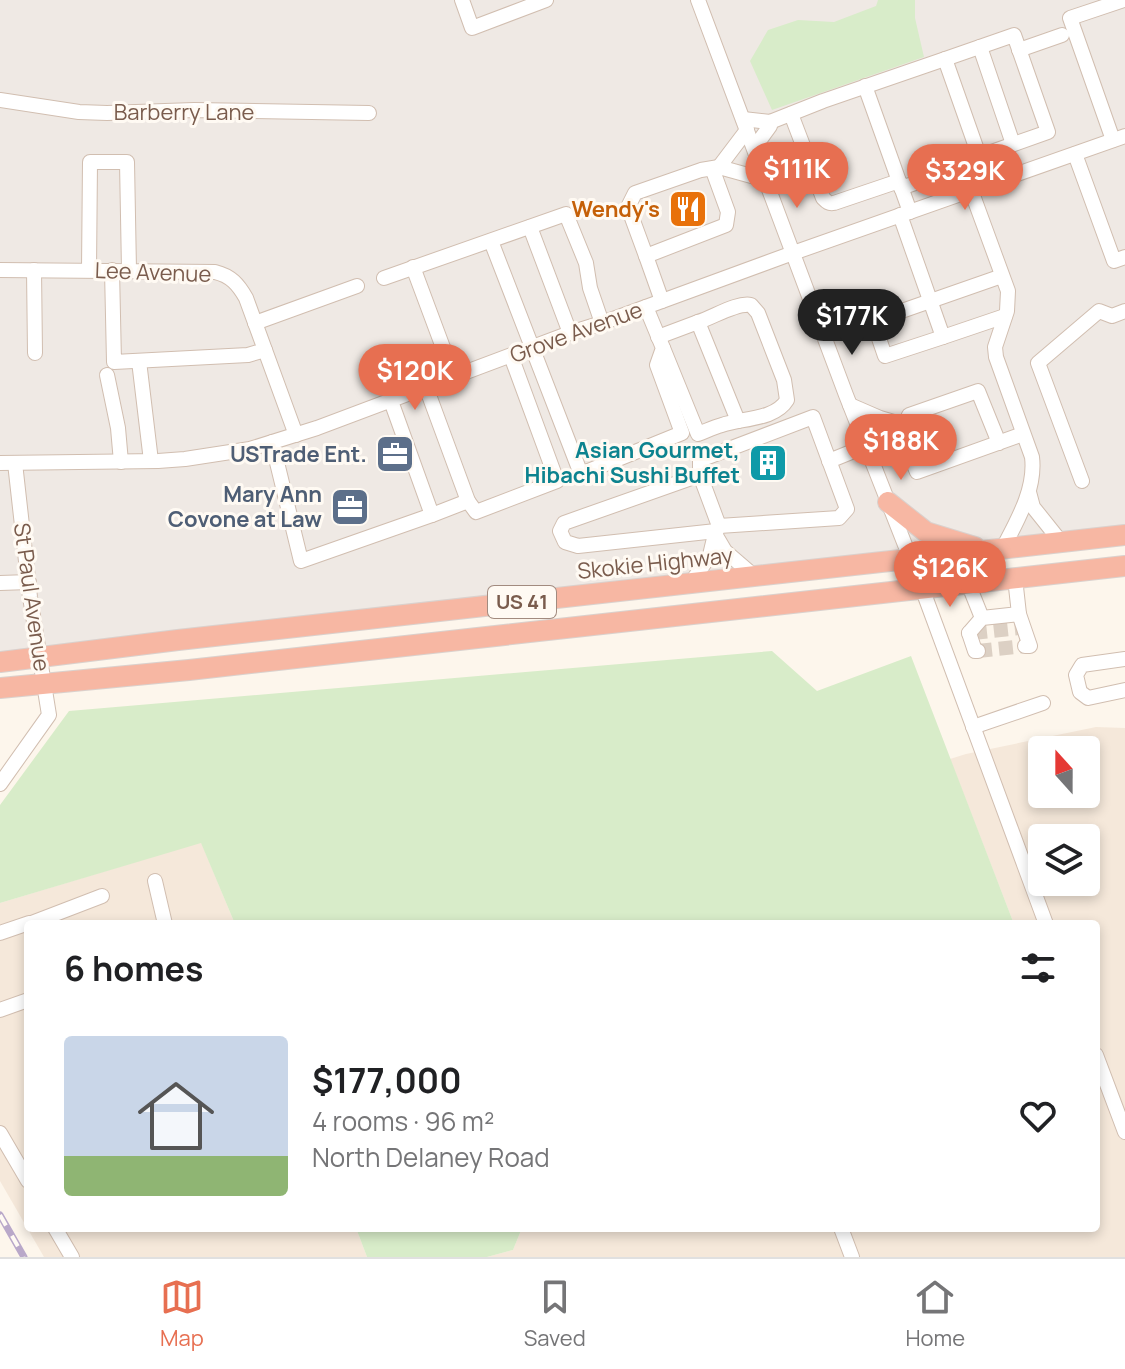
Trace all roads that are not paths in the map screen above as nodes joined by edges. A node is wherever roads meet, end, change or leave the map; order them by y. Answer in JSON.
{"nodes":[{"id":1,"x":462,"y":0,"type":"edge"},
{"id":2,"x":546,"y":0,"type":"edge"},
{"id":3,"x":698,"y":0,"type":"edge"},
{"id":4,"x":1124,"y":0,"type":"edge"},
{"id":5,"x":1062,"y":35,"type":"dead end"},
{"id":6,"x":980,"y":47,"type":"junction"},
{"id":7,"x":1019,"y":50,"type":"junction"},
{"id":8,"x":945,"y":59,"type":"junction"},
{"id":9,"x":865,"y":86,"type":"junction"},
{"id":10,"x":0,"y":100,"type":"edge"},
{"id":11,"x":369,"y":113,"type":"dead end"},
{"id":12,"x":791,"y":114,"type":"junction"},
{"id":13,"x":770,"y":122,"type":"junction"},
{"id":14,"x":745,"y":124,"type":"junction"},
{"id":15,"x":1048,"y":132,"type":"junction"},
{"id":16,"x":1119,"y":138,"type":"edge"},
{"id":17,"x":1013,"y":144,"type":"junction"},
{"id":18,"x":754,"y":148,"type":"junction"},
{"id":19,"x":1075,"y":154,"type":"junction"},
{"id":20,"x":980,"y":158,"type":"junction"},
{"id":21,"x":1057,"y":160,"type":"junction"},
{"id":22,"x":716,"y":168,"type":"junction"},
{"id":23,"x":766,"y":180,"type":"junction"},
{"id":24,"x":900,"y":184,"type":"junction"},
{"id":25,"x":989,"y":184,"type":"junction"},
{"id":26,"x":971,"y":190,"type":"junction"},
{"id":27,"x":905,"y":214,"type":"junction"},
{"id":28,"x":530,"y":227,"type":"junction"},
{"id":29,"x":491,"y":241,"type":"junction"},
{"id":30,"x":793,"y":253,"type":"junction"},
{"id":31,"x":646,"y":256,"type":"junction"},
{"id":32,"x":1125,"y":257,"type":"edge"},
{"id":33,"x":413,"y":267,"type":"junction"},
{"id":34,"x":0,"y":270,"type":"edge"},
{"id":35,"x":34,"y":270,"type":"junction"},
{"id":36,"x":89,"y":270,"type":"junction"},
{"id":37,"x":112,"y":270,"type":"junction"},
{"id":38,"x":129,"y":270,"type":"junction"},
{"id":39,"x":1002,"y":276,"type":"junction"},
{"id":40,"x":384,"y":278,"type":"dead end"},
{"id":41,"x":357,"y":286,"type":"dead end"},
{"id":42,"x":662,"y":301,"type":"junction"},
{"id":43,"x":930,"y":301,"type":"junction"},
{"id":44,"x":646,"y":307,"type":"junction"},
{"id":45,"x":1125,"y":311,"type":"edge"},
{"id":46,"x":1005,"y":316,"type":"junction"},
{"id":47,"x":698,"y":322,"type":"junction"},
{"id":48,"x":255,"y":323,"type":"junction"},
{"id":49,"x":602,"y":323,"type":"junction"},
{"id":50,"x":570,"y":333,"type":"junction"},
{"id":51,"x":943,"y":337,"type":"junction"},
{"id":52,"x":661,"y":342,"type":"junction"},
{"id":53,"x":532,"y":348,"type":"junction"},
{"id":54,"x":265,"y":350,"type":"junction"},
{"id":55,"x":35,"y":353,"type":"dead end"},
{"id":56,"x":511,"y":356,"type":"junction"},
{"id":57,"x":139,"y":361,"type":"junction"},
{"id":58,"x":107,"y":375,"type":"dead end"},
{"id":59,"x":454,"y":377,"type":"junction"},
{"id":60,"x":426,"y":387,"type":"junction"},
{"id":61,"x":391,"y":401,"type":"junction"},
{"id":62,"x":850,"y":405,"type":"junction"},
{"id":63,"x":738,"y":421,"type":"junction"},
{"id":64,"x":904,"y":428,"type":"junction"},
{"id":65,"x":1023,"y":434,"type":"junction"},
{"id":66,"x":296,"y":435,"type":"junction"},
{"id":67,"x":272,"y":442,"type":"junction"},
{"id":68,"x":999,"y":443,"type":"junction"},
{"id":69,"x":869,"y":452,"type":"junction"},
{"id":70,"x":151,"y":461,"type":"junction"},
{"id":71,"x":829,"y":461,"type":"junction"},
{"id":72,"x":121,"y":462,"type":"junction"},
{"id":73,"x":7,"y":463,"type":"edge"},
{"id":74,"x":700,"y":475,"type":"junction"},
{"id":75,"x":1082,"y":481,"type":"dead end"},
{"id":76,"x":1028,"y":487,"type":"junction"},
{"id":77,"x":468,"y":501,"type":"junction"},
{"id":78,"x":888,"y":502,"type":"junction"},
{"id":79,"x":432,"y":515,"type":"junction"},
{"id":80,"x":717,"y":530,"type":"junction"},
{"id":81,"x":1125,"y":535,"type":"edge"},
{"id":82,"x":1061,"y":542,"type":"junction"},
{"id":83,"x":995,"y":549,"type":"junction"},
{"id":84,"x":910,"y":558,"type":"junction"},
{"id":85,"x":1125,"y":566,"type":"edge"},
{"id":86,"x":754,"y":576,"type":"junction"},
{"id":87,"x":1015,"y":578,"type":"junction"},
{"id":88,"x":29,"y":582,"type":"junction"},
{"id":89,"x":0,"y":583,"type":"edge"},
{"id":90,"x":691,"y":583,"type":"junction"},
{"id":91,"x":968,"y":583,"type":"junction"},
{"id":92,"x":922,"y":588,"type":"junction"},
{"id":93,"x":982,"y":618,"type":"junction"},
{"id":94,"x":1021,"y":623,"type":"junction"},
{"id":95,"x":971,"y":633,"type":"junction"},
{"id":96,"x":942,"y":643,"type":"junction"},
{"id":97,"x":1025,"y":646,"type":"dead end"},
{"id":98,"x":978,"y":651,"type":"dead end"},
{"id":99,"x":40,"y":658,"type":"junction"},
{"id":100,"x":1125,"y":659,"type":"edge"},
{"id":101,"x":0,"y":662,"type":"edge"},
{"id":102,"x":44,"y":684,"type":"junction"},
{"id":103,"x":0,"y":688,"type":"edge"},
{"id":104,"x":1125,"y":690,"type":"edge"},
{"id":105,"x":1043,"y":703,"type":"dead end"},
{"id":106,"x":973,"y":727,"type":"junction"},
{"id":107,"x":0,"y":784,"type":"edge"},
{"id":108,"x":155,"y":881,"type":"dead end"},
{"id":109,"x":102,"y":896,"type":"dead end"},
{"id":110,"x":39,"y":920,"type":"edge"},
{"id":111,"x":164,"y":920,"type":"edge"},
{"id":112,"x":1045,"y":920,"type":"edge"},
{"id":113,"x":24,"y":926,"type":"edge"},
{"id":114,"x":0,"y":933,"type":"edge"},
{"id":115,"x":24,"y":1001,"type":"edge"},
{"id":116,"x":0,"y":1010,"type":"edge"},
{"id":117,"x":1100,"y":1064,"type":"edge"},
{"id":118,"x":1120,"y":1106,"type":"edge"},
{"id":119,"x":1125,"y":1132,"type":"edge"},
{"id":120,"x":0,"y":1133,"type":"edge"},
{"id":121,"x":22,"y":1157,"type":"edge"},
{"id":122,"x":57,"y":1232,"type":"edge"},
{"id":123,"x":843,"y":1232,"type":"edge"},
{"id":124,"x":72,"y":1257,"type":"edge"},
{"id":125,"x":852,"y":1257,"type":"edge"}],
"edges":[{"from":1,"to":2,"type":"street"},
{"from":3,"to":14,"type":"street"},
{"from":4,"to":16,"type":"street"},
{"from":5,"to":7,"type":"street"},
{"from":6,"to":7,"type":"street"},
{"from":6,"to":8,"type":"street"},
{"from":6,"to":17,"type":"street"},
{"from":7,"to":15,"type":"street"},
{"from":8,"to":9,"type":"street"},
{"from":8,"to":20,"type":"street"},
{"from":9,"to":12,"type":"street"},
{"from":9,"to":24,"type":"street"},
{"from":10,"to":11,"type":"street","name":"Barberry Lane"},
{"from":12,"to":13,"type":"street"},
{"from":12,"to":24,"type":"street"},
{"from":13,"to":14,"type":"street"},
{"from":13,"to":18,"type":"street"},
{"from":14,"to":18,"type":"street"},
{"from":14,"to":22,"type":"street"},
{"from":15,"to":17,"type":"street"},
{"from":15,"to":21,"type":"street"},
{"from":16,"to":19,"type":"street","name":"Grove Avenue"},
{"from":17,"to":20,"type":"street"},
{"from":18,"to":23,"type":"street"},
{"from":19,"to":21,"type":"street","name":"Grove Avenue"},
{"from":19,"to":32,"type":"street"},
{"from":20,"to":24,"type":"street"},
{"from":20,"to":25,"type":"street"},
{"from":21,"to":25,"type":"street","name":"Grove Avenue"},
{"from":22,"to":23,"type":"street"},
{"from":22,"to":31,"type":"street"},
{"from":22,"to":31,"type":"street"},
{"from":23,"to":30,"type":"street"},
{"from":24,"to":27,"type":"street"},
{"from":25,"to":26,"type":"street","name":"Grove Avenue"},
{"from":26,"to":27,"type":"street","name":"Grove Avenue"},
{"from":26,"to":39,"type":"street"},
{"from":27,"to":30,"type":"street","name":"Grove Avenue"},
{"from":27,"to":43,"type":"street"},
{"from":28,"to":29,"type":"street"},
{"from":28,"to":49,"type":"street"},
{"from":28,"to":50,"type":"street"},
{"from":29,"to":33,"type":"street"},
{"from":29,"to":53,"type":"street"},
{"from":30,"to":42,"type":"street","name":"Grove Avenue"},
{"from":30,"to":62,"type":"street"},
{"from":31,"to":42,"type":"street"},
{"from":33,"to":40,"type":"street"},
{"from":33,"to":59,"type":"street"},
{"from":34,"to":35,"type":"street","name":"Lee Avenue"},
{"from":35,"to":36,"type":"street","name":"Lee Avenue"},
{"from":35,"to":55,"type":"street"},
{"from":36,"to":37,"type":"street","name":"Lee Avenue"},
{"from":36,"to":38,"type":"street"},
{"from":37,"to":38,"type":"street","name":"Lee Avenue"},
{"from":37,"to":57,"type":"street"},
{"from":38,"to":48,"type":"street","name":"Lee Avenue"},
{"from":39,"to":43,"type":"street"},
{"from":39,"to":46,"type":"street"},
{"from":41,"to":48,"type":"street"},
{"from":42,"to":44,"type":"street","name":"Grove Avenue"},
{"from":43,"to":51,"type":"street"},
{"from":43,"to":51,"type":"street"},
{"from":44,"to":49,"type":"street","name":"Grove Avenue"},
{"from":44,"to":52,"type":"street"},
{"from":45,"to":75,"type":"street"},
{"from":46,"to":51,"type":"street"},
{"from":46,"to":65,"type":"street"},
{"from":47,"to":52,"type":"street"},
{"from":47,"to":63,"type":"street"},
{"from":47,"to":63,"type":"street"},
{"from":48,"to":54,"type":"street","name":"Lee Avenue"},
{"from":49,"to":50,"type":"street","name":"Grove Avenue"},
{"from":50,"to":53,"type":"street","name":"Grove Avenue"},
{"from":52,"to":53,"type":"street"},
{"from":52,"to":63,"type":"street"},
{"from":53,"to":56,"type":"street","name":"Grove Avenue"},
{"from":54,"to":57,"type":"street"},
{"from":54,"to":66,"type":"street","name":"Lee Avenue"},
{"from":56,"to":59,"type":"street","name":"Grove Avenue"},
{"from":56,"to":77,"type":"street"},
{"from":57,"to":70,"type":"street"},
{"from":58,"to":72,"type":"street"},
{"from":59,"to":60,"type":"street","name":"Grove Avenue"},
{"from":60,"to":61,"type":"street","name":"Grove Avenue"},
{"from":60,"to":77,"type":"street"},
{"from":61,"to":66,"type":"street","name":"Grove Avenue"},
{"from":61,"to":79,"type":"street"},
{"from":62,"to":64,"type":"street"},
{"from":62,"to":69,"type":"street"},
{"from":64,"to":68,"type":"street"},
{"from":64,"to":68,"type":"street"},
{"from":64,"to":69,"type":"street"},
{"from":65,"to":68,"type":"street"},
{"from":65,"to":76,"type":"street"},
{"from":66,"to":67,"type":"street","name":"Grove Avenue"},
{"from":67,"to":70,"type":"street","name":"Grove Avenue"},
{"from":67,"to":79,"type":"street"},
{"from":69,"to":71,"type":"street"},
{"from":69,"to":78,"type":"street"},
{"from":70,"to":72,"type":"street","name":"Grove Avenue"},
{"from":71,"to":74,"type":"street"},
{"from":71,"to":80,"type":"street"},
{"from":72,"to":73,"type":"street","name":"Grove Avenue"},
{"from":73,"to":88,"type":"street","name":"St Paul Avenue"},
{"from":74,"to":80,"type":"street"},
{"from":74,"to":80,"type":"street"},
{"from":76,"to":82,"type":"street"},
{"from":76,"to":83,"type":"street"},
{"from":77,"to":79,"type":"street"},
{"from":78,"to":83,"type":"highway"},
{"from":78,"to":84,"type":"street"},
{"from":80,"to":86,"type":"street"},
{"from":80,"to":90,"type":"street"},
{"from":81,"to":82,"type":"highway","name":"Skokie Highway","number":"US 41"},
{"from":82,"to":83,"type":"highway","name":"Skokie Highway","number":"US 41"},
{"from":83,"to":84,"type":"highway","name":"Skokie Highway","number":"US 41"},
{"from":84,"to":86,"type":"highway","name":"Skokie Highway","number":"US 41"},
{"from":84,"to":92,"type":"street"},
{"from":85,"to":87,"type":"highway","number":"US 41"},
{"from":86,"to":90,"type":"highway","name":"Skokie Highway","number":"US 41"},
{"from":87,"to":91,"type":"highway","number":"US 41"},
{"from":87,"to":94,"type":"street"},
{"from":88,"to":89,"type":"street"},
{"from":88,"to":99,"type":"street","name":"St Paul Avenue"},
{"from":90,"to":99,"type":"highway","name":"Skokie Highway","number":"US 41"},
{"from":91,"to":92,"type":"highway","number":"US 41"},
{"from":91,"to":93,"type":"street"},
{"from":92,"to":96,"type":"street"},
{"from":92,"to":102,"type":"highway","number":"US 41"},
{"from":93,"to":94,"type":"street"},
{"from":93,"to":95,"type":"street"},
{"from":94,"to":97,"type":"street"},
{"from":95,"to":96,"type":"street"},
{"from":95,"to":98,"type":"street"},
{"from":96,"to":106,"type":"street"},
{"from":99,"to":101,"type":"highway","name":"Skokie Highway","number":"US 41"},
{"from":99,"to":102,"type":"street","name":"St Paul Avenue"},
{"from":100,"to":104,"type":"street"},
{"from":102,"to":103,"type":"highway","number":"US 41"},
{"from":102,"to":107,"type":"street","name":"St Paul Avenue"},
{"from":105,"to":106,"type":"street"},
{"from":106,"to":112,"type":"street"},
{"from":108,"to":111,"type":"street"},
{"from":109,"to":110,"type":"street"},
{"from":113,"to":114,"type":"street"},
{"from":115,"to":116,"type":"street"},
{"from":117,"to":118,"type":"street"},
{"from":118,"to":119,"type":"street"},
{"from":120,"to":121,"type":"street"},
{"from":122,"to":124,"type":"street"},
{"from":123,"to":125,"type":"street"}]}
